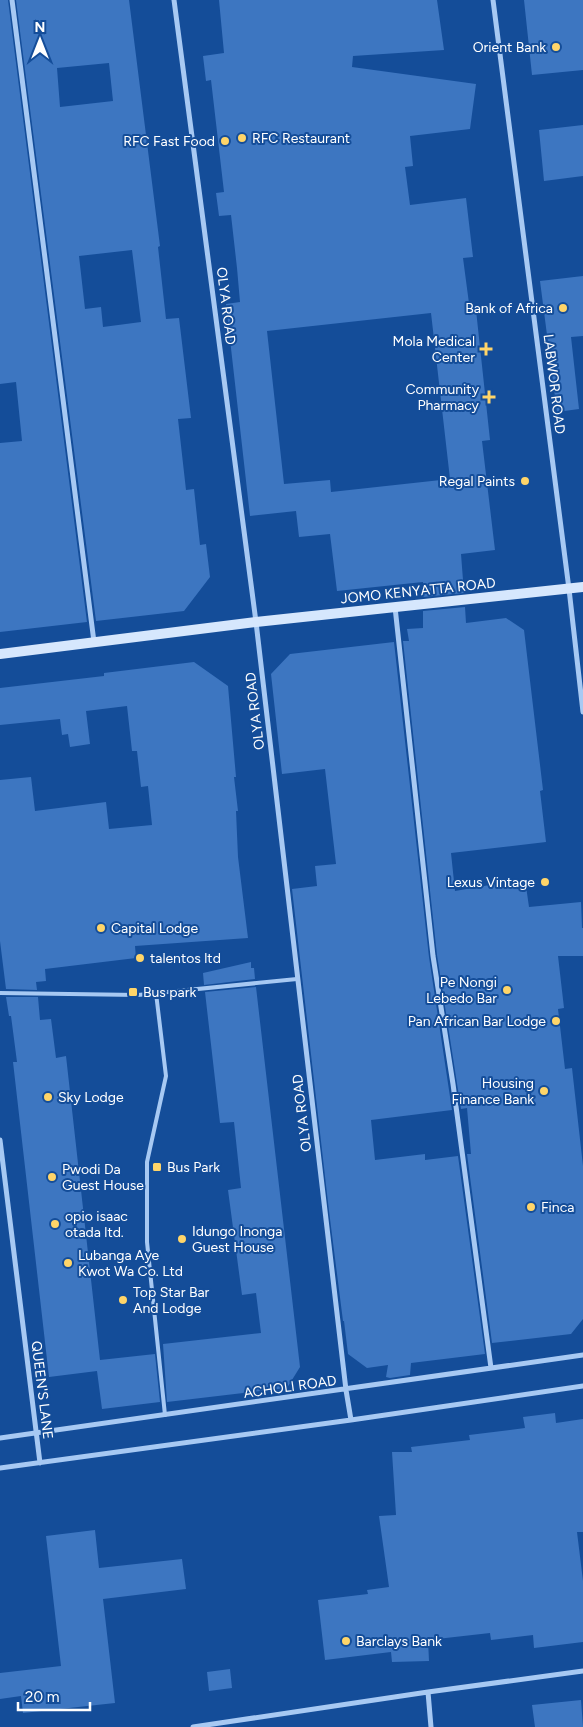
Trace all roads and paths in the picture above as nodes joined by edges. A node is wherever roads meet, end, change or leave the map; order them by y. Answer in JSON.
{"nodes":[{"id":1,"x":12,"y":0,"type":"edge"},
{"id":2,"x":174,"y":0,"type":"edge"},
{"id":3,"x":493,"y":0,"type":"edge"},
{"id":4,"x":583,"y":588,"type":"edge"},
{"id":5,"x":569,"y":589,"type":"junction"},
{"id":6,"x":395,"y":607,"type":"junction"},
{"id":7,"x":256,"y":622,"type":"junction"},
{"id":8,"x":94,"y":642,"type":"junction"},
{"id":9,"x":0,"y":654,"type":"edge"},
{"id":10,"x":583,"y":712,"type":"edge"},
{"id":11,"x":297,"y":979,"type":"junction"},
{"id":12,"x":0,"y":992,"type":"edge"},
{"id":13,"x":156,"y":993,"type":"junction"},
{"id":14,"x":0,"y":1140,"type":"edge"},
{"id":15,"x":583,"y":1355,"type":"edge"},
{"id":16,"x":491,"y":1368,"type":"junction"},
{"id":17,"x":583,"y":1386,"type":"edge"},
{"id":18,"x":346,"y":1390,"type":"junction"},
{"id":19,"x":166,"y":1415,"type":"junction"},
{"id":20,"x":351,"y":1420,"type":"junction"},
{"id":21,"x":35,"y":1433,"type":"junction"},
{"id":22,"x":0,"y":1438,"type":"edge"},
{"id":23,"x":40,"y":1463,"type":"junction"},
{"id":24,"x":0,"y":1468,"type":"edge"},
{"id":25,"x":583,"y":1671,"type":"edge"},
{"id":26,"x":428,"y":1692,"type":"junction"},
{"id":27,"x":193,"y":1727,"type":"edge"},
{"id":28,"x":431,"y":1727,"type":"edge"}],
"edges":[{"from":1,"to":8,"type":"street"},
{"from":2,"to":7,"type":"street","name":"OLYA ROAD"},
{"from":3,"to":5,"type":"street","name":"LABWOR ROAD"},
{"from":4,"to":5,"type":"main road","name":"JOMO KENYATTA ROAD"},
{"from":5,"to":6,"type":"main road","name":"JOMO KENYATTA ROAD"},
{"from":5,"to":10,"type":"street","name":"LABWOR ROAD"},
{"from":6,"to":7,"type":"main road","name":"JOMO KENYATTA ROAD"},
{"from":6,"to":16,"type":"street"},
{"from":7,"to":8,"type":"main road","name":"JOMO KENYATTA ROAD"},
{"from":7,"to":11,"type":"street","name":"OLYA ROAD"},
{"from":8,"to":9,"type":"main road","name":"JOMO KENYATTA ROAD"},
{"from":11,"to":13,"type":"lane"},
{"from":11,"to":18,"type":"street","name":"OLYA ROAD"},
{"from":12,"to":13,"type":"lane"},
{"from":13,"to":19,"type":"lane"},
{"from":14,"to":21,"type":"street","name":"QUEEN'S LANE"},
{"from":15,"to":16,"type":"street","name":"ACHOLI ROAD"},
{"from":16,"to":18,"type":"street","name":"ACHOLI ROAD"},
{"from":17,"to":20,"type":"street"},
{"from":18,"to":19,"type":"street","name":"ACHOLI ROAD"},
{"from":18,"to":20,"type":"street","name":"OLYA ROAD"},
{"from":19,"to":21,"type":"street","name":"ACHOLI ROAD"},
{"from":20,"to":23,"type":"street"},
{"from":21,"to":22,"type":"street","name":"ACHOLI ROAD"},
{"from":21,"to":23,"type":"street","name":"QUEEN'S LANE"},
{"from":23,"to":24,"type":"street"},
{"from":25,"to":26,"type":"street"},
{"from":26,"to":27,"type":"street"},
{"from":26,"to":28,"type":"street"}]}
